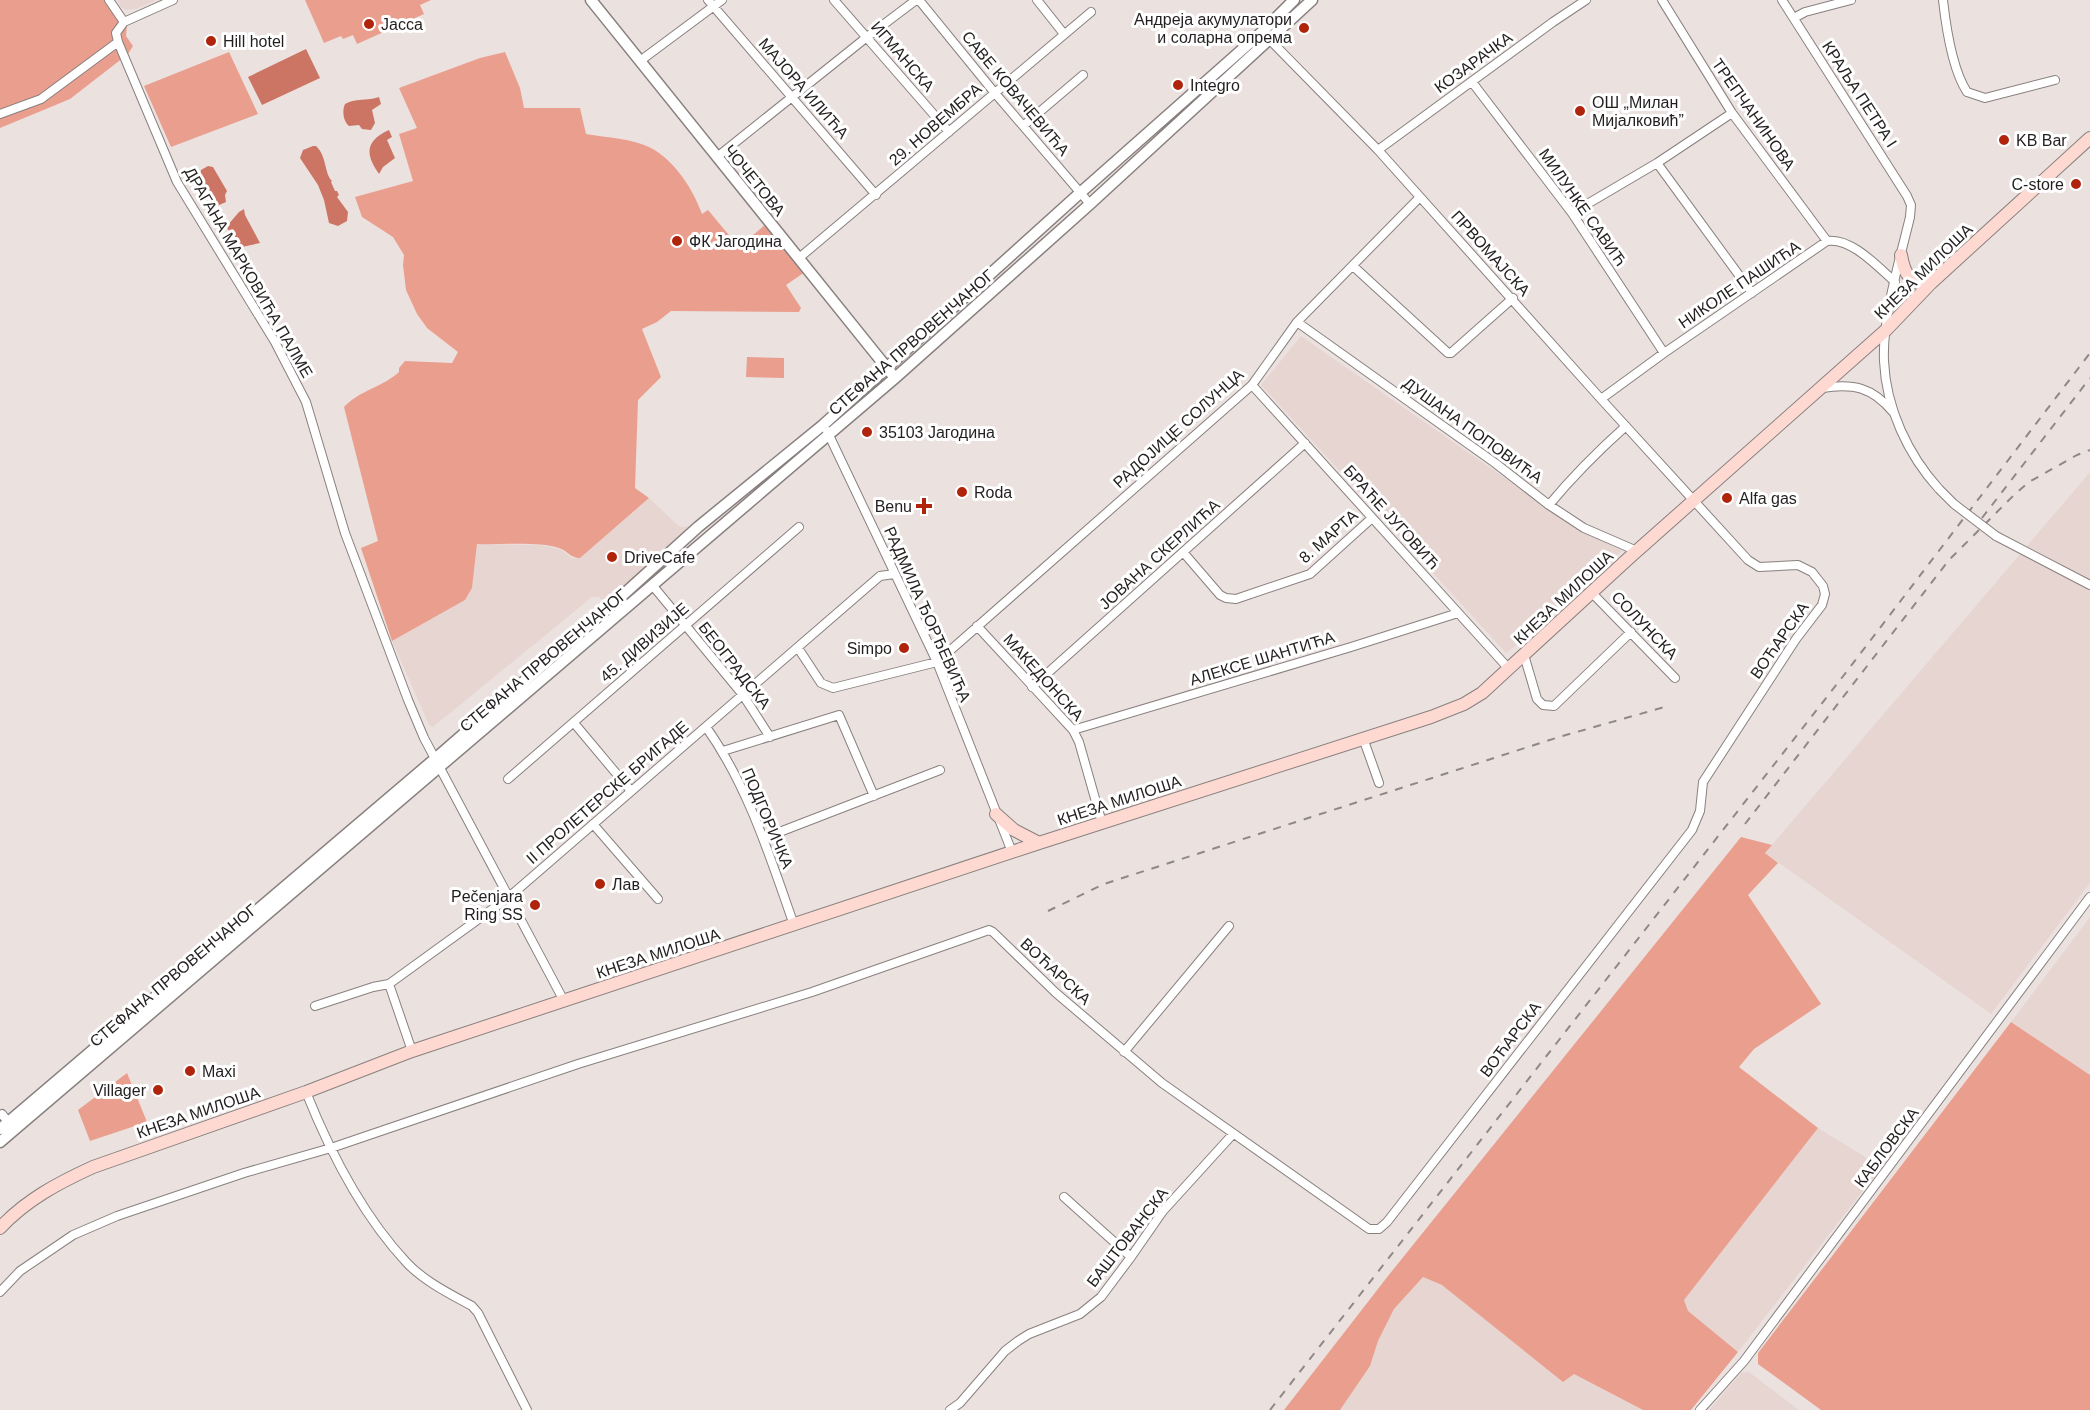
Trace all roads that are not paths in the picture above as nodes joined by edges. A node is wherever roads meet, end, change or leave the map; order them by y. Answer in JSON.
{"nodes":[{"id":1,"x":109,"y":0,"type":"edge"},
{"id":2,"x":173,"y":0,"type":"edge"},
{"id":3,"x":591,"y":0,"type":"edge"},
{"id":4,"x":722,"y":0,"type":"edge"},
{"id":5,"x":834,"y":0,"type":"edge"},
{"id":6,"x":918,"y":0,"type":"edge"},
{"id":7,"x":1037,"y":0,"type":"edge"},
{"id":8,"x":1294,"y":0,"type":"edge"},
{"id":9,"x":1586,"y":0,"type":"edge"},
{"id":10,"x":1662,"y":0,"type":"edge"},
{"id":11,"x":1782,"y":0,"type":"edge"},
{"id":12,"x":1851,"y":0,"type":"edge"},
{"id":13,"x":1943,"y":0,"type":"edge"},
{"id":14,"x":1310,"y":1,"type":"edge"},
{"id":15,"x":711,"y":3,"type":"edge"},
{"id":16,"x":1091,"y":12,"type":"dead end"},
{"id":17,"x":1794,"y":18,"type":"junction"},
{"id":18,"x":124,"y":22,"type":"junction"},
{"id":19,"x":1064,"y":34,"type":"junction"},
{"id":20,"x":1265,"y":35,"type":"junction"},
{"id":21,"x":867,"y":37,"type":"junction"},
{"id":22,"x":118,"y":42,"type":"junction"},
{"id":23,"x":640,"y":61,"type":"junction"},
{"id":24,"x":1083,"y":75,"type":"dead end"},
{"id":25,"x":2055,"y":80,"type":"dead end"},
{"id":26,"x":1472,"y":82,"type":"junction"},
{"id":27,"x":994,"y":92,"type":"junction"},
{"id":28,"x":792,"y":96,"type":"junction"},
{"id":29,"x":1732,"y":113,"type":"junction"},
{"id":30,"x":0,"y":114,"type":"edge"},
{"id":31,"x":1023,"y":126,"type":"junction"},
{"id":32,"x":949,"y":132,"type":"junction"},
{"id":33,"x":2090,"y":138,"type":"edge"},
{"id":34,"x":1378,"y":150,"type":"junction"},
{"id":35,"x":717,"y":157,"type":"junction"},
{"id":36,"x":1657,"y":163,"type":"junction"},
{"id":37,"x":1080,"y":193,"type":"junction"},
{"id":38,"x":876,"y":195,"type":"junction"},
{"id":39,"x":1420,"y":197,"type":"junction"},
{"id":40,"x":1090,"y":204,"type":"junction"},
{"id":41,"x":1572,"y":213,"type":"junction"},
{"id":42,"x":1827,"y":241,"type":"junction"},
{"id":43,"x":1901,"y":255,"type":"junction"},
{"id":44,"x":799,"y":258,"type":"junction"},
{"id":45,"x":1353,"y":266,"type":"junction"},
{"id":46,"x":1895,"y":282,"type":"junction"},
{"id":47,"x":1931,"y":283,"type":"junction"},
{"id":48,"x":1752,"y":293,"type":"junction"},
{"id":49,"x":1513,"y":298,"type":"junction"},
{"id":50,"x":1298,"y":322,"type":"junction"},
{"id":51,"x":1886,"y":330,"type":"junction"},
{"id":52,"x":1664,"y":353,"type":"junction"},
{"id":53,"x":887,"y":368,"type":"junction"},
{"id":54,"x":895,"y":378,"type":"junction"},
{"id":55,"x":1252,"y":386,"type":"junction"},
{"id":56,"x":1821,"y":388,"type":"junction"},
{"id":57,"x":1601,"y":399,"type":"junction"},
{"id":58,"x":1893,"y":412,"type":"junction"},
{"id":59,"x":1626,"y":426,"type":"junction"},
{"id":60,"x":826,"y":430,"type":"junction"},
{"id":61,"x":1305,"y":443,"type":"junction"},
{"id":62,"x":1693,"y":501,"type":"junction"},
{"id":63,"x":1549,"y":505,"type":"junction"},
{"id":64,"x":1372,"y":518,"type":"junction"},
{"id":65,"x":799,"y":527,"type":"dead end"},
{"id":66,"x":1637,"y":551,"type":"junction"},
{"id":67,"x":1183,"y":552,"type":"junction"},
{"id":68,"x":894,"y":574,"type":"junction"},
{"id":69,"x":2090,"y":585,"type":"edge"},
{"id":70,"x":653,"y":586,"type":"junction"},
{"id":71,"x":1592,"y":592,"type":"junction"},
{"id":72,"x":618,"y":608,"type":"junction"},
{"id":73,"x":1458,"y":613,"type":"junction"},
{"id":74,"x":685,"y":626,"type":"junction"},
{"id":75,"x":977,"y":626,"type":"junction"},
{"id":76,"x":1630,"y":632,"type":"junction"},
{"id":77,"x":798,"y":648,"type":"junction"},
{"id":78,"x":1524,"y":656,"type":"junction"},
{"id":79,"x":937,"y":662,"type":"junction"},
{"id":80,"x":1509,"y":669,"type":"junction"},
{"id":81,"x":1675,"y":678,"type":"dead end"},
{"id":82,"x":1032,"y":687,"type":"junction"},
{"id":83,"x":743,"y":695,"type":"junction"},
{"id":84,"x":574,"y":723,"type":"junction"},
{"id":85,"x":706,"y":727,"type":"junction"},
{"id":86,"x":1073,"y":730,"type":"junction"},
{"id":87,"x":770,"y":736,"type":"junction"},
{"id":88,"x":1363,"y":738,"type":"junction"},
{"id":89,"x":723,"y":751,"type":"junction"},
{"id":90,"x":438,"y":762,"type":"junction"},
{"id":91,"x":940,"y":770,"type":"dead end"},
{"id":92,"x":508,"y":779,"type":"dead end"},
{"id":93,"x":1379,"y":783,"type":"dead end"},
{"id":94,"x":631,"y":791,"type":"junction"},
{"id":95,"x":874,"y":796,"type":"junction"},
{"id":96,"x":996,"y":814,"type":"junction"},
{"id":97,"x":1102,"y":823,"type":"junction"},
{"id":98,"x":593,"y":824,"type":"junction"},
{"id":99,"x":764,"y":838,"type":"junction"},
{"id":100,"x":1039,"y":843,"type":"junction"},
{"id":101,"x":1012,"y":852,"type":"junction"},
{"id":102,"x":508,"y":897,"type":"junction"},
{"id":103,"x":2090,"y":897,"type":"edge"},
{"id":104,"x":658,"y":899,"type":"dead end"},
{"id":105,"x":794,"y":925,"type":"junction"},
{"id":106,"x":1229,"y":926,"type":"dead end"},
{"id":107,"x":389,"y":984,"type":"junction"},
{"id":108,"x":564,"y":1001,"type":"junction"},
{"id":109,"x":315,"y":1006,"type":"dead end"},
{"id":110,"x":412,"y":1051,"type":"junction"},
{"id":111,"x":1124,"y":1052,"type":"junction"},
{"id":112,"x":306,"y":1092,"type":"junction"},
{"id":113,"x":3,"y":1122,"type":"edge"},
{"id":114,"x":1233,"y":1134,"type":"junction"},
{"id":115,"x":0,"y":1142,"type":"edge"},
{"id":116,"x":331,"y":1148,"type":"junction"},
{"id":117,"x":1064,"y":1197,"type":"dead end"},
{"id":118,"x":0,"y":1228,"type":"edge"},
{"id":119,"x":1131,"y":1257,"type":"junction"},
{"id":120,"x":0,"y":1292,"type":"edge"},
{"id":121,"x":527,"y":1410,"type":"edge"},
{"id":122,"x":950,"y":1410,"type":"edge"},
{"id":123,"x":1700,"y":1410,"type":"edge"}],
"edges":[{"from":1,"to":18,"type":"street"},
{"from":2,"to":18,"type":"street"},
{"from":3,"to":23,"type":"street","name":"ЧОЧЕТОВА"},
{"from":4,"to":15,"type":"street"},
{"from":5,"to":21,"type":"street","name":"ИГМАНСКА"},
{"from":6,"to":21,"type":"street"},
{"from":6,"to":27,"type":"street","name":"САВЕ КОВАЧЕВИЋА"},
{"from":7,"to":19,"type":"street"},
{"from":8,"to":20,"type":"street","name":"СТЕФАНА ПРВОВЕНЧАНОГ"},
{"from":9,"to":26,"type":"street","name":"КОЗАРАЧКА"},
{"from":10,"to":29,"type":"street","name":"ТРЕПЧАНИНОВА"},
{"from":11,"to":17,"type":"street","name":"КРАЉА ПЕТРА I"},
{"from":12,"to":17,"type":"street"},
{"from":13,"to":25,"type":"street"},
{"from":14,"to":20,"type":"street","name":"СТЕФАНА ПРВОВЕНЧАНОГ"},
{"from":15,"to":23,"type":"street"},
{"from":15,"to":28,"type":"street","name":"МАЈОРА ИЛИЋА"},
{"from":16,"to":19,"type":"street","name":"29. НОВЕМБРА"},
{"from":17,"to":43,"type":"street","name":"КРАЉА ПЕТРА I"},
{"from":18,"to":22,"type":"street"},
{"from":19,"to":27,"type":"street","name":"29. НОВЕМБРА"},
{"from":20,"to":34,"type":"street","name":"ПРВОМАЈСКА"},
{"from":20,"to":37,"type":"street","name":"СТЕФАНА ПРВОВЕНЧАНОГ"},
{"from":20,"to":40,"type":"street","name":"СТЕФАНА ПРВОВЕНЧАНОГ"},
{"from":21,"to":28,"type":"street"},
{"from":21,"to":32,"type":"street","name":"ИГМАНСКА"},
{"from":22,"to":30,"type":"street"},
{"from":22,"to":90,"type":"street","name":"ДРАГАНА МАРКОВИЋА ПАЛМЕ"},
{"from":23,"to":35,"type":"street","name":"ЧОЧЕТОВА"},
{"from":24,"to":31,"type":"street"},
{"from":26,"to":34,"type":"street","name":"КОЗАРАЧКА"},
{"from":26,"to":41,"type":"street","name":"МИЛУНКЕ САВИЋ"},
{"from":27,"to":31,"type":"street","name":"САВЕ КОВАЧЕВИЋА"},
{"from":27,"to":32,"type":"street","name":"29. НОВЕМБРА"},
{"from":28,"to":35,"type":"street"},
{"from":28,"to":38,"type":"street","name":"МАЈОРА ИЛИЋА"},
{"from":29,"to":36,"type":"street"},
{"from":29,"to":42,"type":"street","name":"ТРЕПЧАНИНОВА"},
{"from":31,"to":37,"type":"street","name":"САВЕ КОВАЧЕВИЋА"},
{"from":32,"to":38,"type":"street","name":"29. НОВЕМБРА"},
{"from":33,"to":47,"type":"main road","name":"КНЕЗА МИЛОША"},
{"from":34,"to":39,"type":"street","name":"ПРВОМАЈСКА"},
{"from":35,"to":44,"type":"street","name":"ЧОЧЕТОВА"},
{"from":36,"to":41,"type":"street"},
{"from":36,"to":48,"type":"street"},
{"from":37,"to":40,"type":"street","name":"САВЕ КОВАЧЕВИЋА"},
{"from":37,"to":53,"type":"street","name":"СТЕФАНА ПРВОВЕНЧАНОГ"},
{"from":38,"to":44,"type":"street","name":"29. НОВЕМБРА"},
{"from":39,"to":45,"type":"street","name":"РАДОЈИЦЕ СОЛУНЦА"},
{"from":39,"to":49,"type":"street","name":"ПРВОМАЈСКА"},
{"from":40,"to":54,"type":"street","name":"СТЕФАНА ПРВОВЕНЧАНОГ"},
{"from":41,"to":52,"type":"street","name":"МИЛУНКЕ САВИЋ"},
{"from":42,"to":46,"type":"street"},
{"from":42,"to":48,"type":"street","name":"НИКОЛЕ ПАШИЋА"},
{"from":43,"to":46,"type":"street"},
{"from":43,"to":47,"type":"main road"},
{"from":44,"to":53,"type":"street","name":"ЧОЧЕТОВА"},
{"from":45,"to":49,"type":"street"},
{"from":45,"to":50,"type":"street","name":"РАДОЈИЦЕ СОЛУНЦА"},
{"from":46,"to":51,"type":"street"},
{"from":47,"to":51,"type":"main road","name":"КНЕЗА МИЛОША"},
{"from":48,"to":52,"type":"street","name":"НИКОЛЕ ПАШИЋА"},
{"from":49,"to":57,"type":"street","name":"ПРВОМАЈСКА"},
{"from":50,"to":55,"type":"street","name":"РАДОЈИЦЕ СОЛУНЦА"},
{"from":50,"to":63,"type":"street","name":"ДУШАНА ПОПОВИЋА"},
{"from":51,"to":56,"type":"main road","name":"КНЕЗА МИЛОША"},
{"from":51,"to":58,"type":"street"},
{"from":52,"to":57,"type":"street","name":"НИКОЛЕ ПАШИЋА"},
{"from":53,"to":54,"type":"street","name":"ЧОЧЕТОВА"},
{"from":53,"to":60,"type":"street","name":"СТЕФАНА ПРВОВЕНЧАНОГ"},
{"from":54,"to":60,"type":"street","name":"СТЕФАНА ПРВОВЕНЧАНОГ"},
{"from":55,"to":61,"type":"street","name":"БРАЋЕ ЈУГОВИЋ"},
{"from":55,"to":75,"type":"street","name":"РАДОЈИЦЕ СОЛУНЦА"},
{"from":56,"to":58,"type":"street"},
{"from":56,"to":62,"type":"main road","name":"КНЕЗА МИЛОША"},
{"from":57,"to":59,"type":"street","name":"ПРВОМАЈСКА"},
{"from":58,"to":69,"type":"street","bridge":true},
{"from":59,"to":62,"type":"street","name":"ПРВОМАЈСКА"},
{"from":59,"to":63,"type":"street"},
{"from":60,"to":68,"type":"street","name":"РАДМИЛА ЂОРЂЕВИЋА"},
{"from":60,"to":70,"type":"street","name":"СТЕФАНА ПРВОВЕНЧАНОГ"},
{"from":60,"to":72,"type":"street","name":"СТЕФАНА ПРВОВЕНЧАНОГ"},
{"from":61,"to":64,"type":"street","name":"БРАЋЕ ЈУГОВИЋ"},
{"from":61,"to":67,"type":"street","name":"ЈОВАНА СКЕРЛИЋА"},
{"from":62,"to":66,"type":"main road","name":"КНЕЗА МИЛОША"},
{"from":62,"to":114,"type":"street","name":"ВОЋАРСКА"},
{"from":63,"to":66,"type":"street","name":"ДУШАНА ПОПОВИЋА"},
{"from":64,"to":67,"type":"street","name":"8. МАРТА"},
{"from":64,"to":73,"type":"street","name":"БРАЋЕ ЈУГОВИЋ"},
{"from":65,"to":74,"type":"street","name":"45. ДИВИЗИЈЕ"},
{"from":66,"to":71,"type":"main road","name":"КНЕЗА МИЛОША"},
{"from":67,"to":82,"type":"street","name":"ЈОВАНА СКЕРЛИЋА"},
{"from":68,"to":77,"type":"street","name":"II ПРОЛЕТЕРСКЕ БРИГАДЕ"},
{"from":68,"to":79,"type":"street","name":"РАДМИЛА ЂОРЂЕВИЋА"},
{"from":70,"to":72,"type":"street","name":"СТЕФАНА ПРВОВЕНЧАНОГ"},
{"from":70,"to":74,"type":"street","name":"БЕОГРАДСКА"},
{"from":71,"to":76,"type":"street","name":"СОЛУНСКА"},
{"from":71,"to":78,"type":"main road","name":"КНЕЗА МИЛОША"},
{"from":72,"to":90,"type":"street","name":"СТЕФАНА ПРВОВЕНЧАНОГ"},
{"from":73,"to":80,"type":"street","name":"БРАЋЕ ЈУГОВИЋ"},
{"from":73,"to":86,"type":"street","name":"АЛЕКСЕ ШАНТИЋА"},
{"from":74,"to":83,"type":"street","name":"БЕОГРАДСКА"},
{"from":74,"to":84,"type":"street","name":"45. ДИВИЗИЈЕ"},
{"from":75,"to":79,"type":"street","name":"РАДОЈИЦЕ СОЛУНЦА"},
{"from":75,"to":82,"type":"street","name":"МАКЕДОНСКА"},
{"from":76,"to":78,"type":"street"},
{"from":76,"to":81,"type":"street","name":"СОЛУНСКА"},
{"from":77,"to":79,"type":"street"},
{"from":77,"to":83,"type":"street","name":"II ПРОЛЕТЕРСКЕ БРИГАДЕ"},
{"from":78,"to":80,"type":"main road","name":"КНЕЗА МИЛОША"},
{"from":79,"to":96,"type":"street","name":"РАДМИЛА ЂОРЂЕВИЋА"},
{"from":80,"to":88,"type":"main road","name":"КНЕЗА МИЛОША"},
{"from":82,"to":86,"type":"street","name":"МАКЕДОНСКА"},
{"from":83,"to":85,"type":"street","name":"II ПРОЛЕТЕРСКЕ БРИГАДЕ"},
{"from":83,"to":87,"type":"street","name":"БЕОГРАДСКА"},
{"from":84,"to":92,"type":"street","name":"45. ДИВИЗИЈЕ"},
{"from":84,"to":94,"type":"street"},
{"from":85,"to":89,"type":"street","name":"ПОДГОРИЧКА"},
{"from":85,"to":94,"type":"street","name":"II ПРОЛЕТЕРСКЕ БРИГАДЕ"},
{"from":86,"to":97,"type":"street","name":"МАКЕДОНСКА"},
{"from":87,"to":89,"type":"street"},
{"from":87,"to":95,"type":"street"},
{"from":88,"to":93,"type":"street"},
{"from":88,"to":97,"type":"main road","name":"КНЕЗА МИЛОША"},
{"from":89,"to":99,"type":"street","name":"ПОДГОРИЧКА"},
{"from":90,"to":102,"type":"street","name":"ДРАГАНА МАРКОВИЋА ПАЛМЕ"},
{"from":90,"to":113,"type":"street","name":"СТЕФАНА ПРВОВЕНЧАНОГ"},
{"from":90,"to":115,"type":"street","name":"СТЕФАНА ПРВОВЕНЧАНОГ"},
{"from":91,"to":95,"type":"street"},
{"from":94,"to":98,"type":"street","name":"II ПРОЛЕТЕРСКЕ БРИГАДЕ"},
{"from":95,"to":99,"type":"street"},
{"from":96,"to":100,"type":"main road"},
{"from":96,"to":101,"type":"street","name":"РАДМИЛА ЂОРЂЕВИЋА"},
{"from":97,"to":100,"type":"main road","name":"КНЕЗА МИЛОША"},
{"from":98,"to":102,"type":"street","name":"II ПРОЛЕТЕРСКЕ БРИГАДЕ"},
{"from":98,"to":104,"type":"street"},
{"from":99,"to":105,"type":"street","name":"ПОДГОРИЧКА"},
{"from":100,"to":101,"type":"main road","name":"КНЕЗА МИЛОША"},
{"from":101,"to":105,"type":"main road","name":"КНЕЗА МИЛОША"},
{"from":102,"to":107,"type":"street","name":"II ПРОЛЕТЕРСКЕ БРИГАДЕ"},
{"from":102,"to":108,"type":"street","name":"ДРАГАНА МАРКОВИЋА ПАЛМЕ"},
{"from":103,"to":123,"type":"street","name":"КАБЛОВСКА"},
{"from":105,"to":108,"type":"main road","name":"КНЕЗА МИЛОША"},
{"from":106,"to":111,"type":"street"},
{"from":107,"to":109,"type":"street"},
{"from":107,"to":110,"type":"street"},
{"from":108,"to":110,"type":"main road","name":"КНЕЗА МИЛОША"},
{"from":110,"to":112,"type":"main road","name":"КНЕЗА МИЛОША"},
{"from":111,"to":114,"type":"street","name":"ВОЋАРСКА"},
{"from":111,"to":116,"type":"street","name":"ВОЋАРСКА"},
{"from":112,"to":116,"type":"street"},
{"from":112,"to":118,"type":"main road","name":"КНЕЗА МИЛОША"},
{"from":114,"to":119,"type":"street","name":"БАШТОВАНСКА"},
{"from":116,"to":120,"type":"street"},
{"from":116,"to":121,"type":"street"},
{"from":117,"to":119,"type":"street"},
{"from":119,"to":122,"type":"street","name":"БАШТОВАНСКА"}]}
